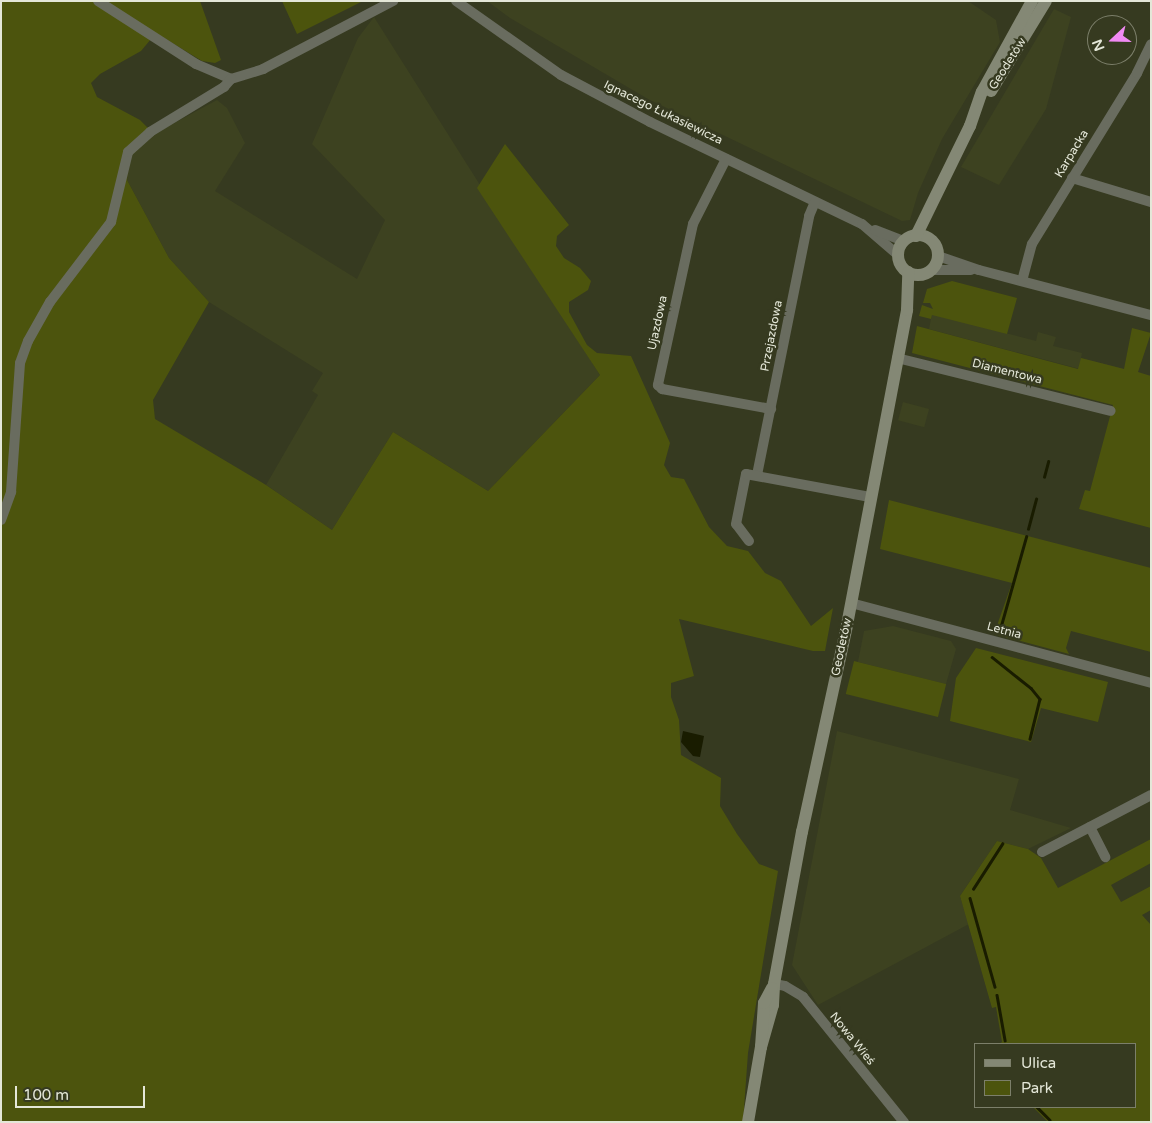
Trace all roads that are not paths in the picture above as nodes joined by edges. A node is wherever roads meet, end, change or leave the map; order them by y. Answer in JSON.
{"nodes":[{"id":1,"x":98,"y":1,"type":"edge"},
{"id":2,"x":393,"y":1,"type":"edge"},
{"id":3,"x":456,"y":1,"type":"edge"},
{"id":4,"x":1032,"y":1,"type":"edge"},
{"id":5,"x":1046,"y":1,"type":"edge"},
{"id":6,"x":1151,"y":44,"type":"edge"},
{"id":7,"x":231,"y":79,"type":"junction"},
{"id":8,"x":970,"y":126,"type":"junction"},
{"id":9,"x":726,"y":159,"type":"junction"},
{"id":10,"x":1072,"y":178,"type":"junction"},
{"id":11,"x":815,"y":202,"type":"junction"},
{"id":12,"x":1151,"y":202,"type":"edge"},
{"id":13,"x":869,"y":228,"type":"junction"},
{"id":14,"x":916,"y":238,"type":"junction"},
{"id":15,"x":898,"y":255,"type":"junction"},
{"id":16,"x":938,"y":256,"type":"junction"},
{"id":17,"x":980,"y":270,"type":"junction"},
{"id":18,"x":908,"y":272,"type":"junction"},
{"id":19,"x":927,"y":272,"type":"junction"},
{"id":20,"x":1022,"y":281,"type":"junction"},
{"id":21,"x":907,"y":310,"type":"junction"},
{"id":22,"x":1151,"y":315,"type":"edge"},
{"id":23,"x":897,"y":358,"type":"junction"},
{"id":24,"x":771,"y":409,"type":"junction"},
{"id":25,"x":1111,"y":411,"type":"dead end"},
{"id":26,"x":757,"y":475,"type":"junction"},
{"id":27,"x":870,"y":496,"type":"junction"},
{"id":28,"x":1,"y":520,"type":"edge"},
{"id":29,"x":750,"y":541,"type":"dead end"},
{"id":30,"x":851,"y":603,"type":"junction"},
{"id":31,"x":1151,"y":683,"type":"edge"},
{"id":32,"x":1151,"y":795,"type":"edge"},
{"id":33,"x":1090,"y":827,"type":"junction"},
{"id":34,"x":1042,"y":852,"type":"dead end"},
{"id":35,"x":1105,"y":857,"type":"dead end"},
{"id":36,"x":774,"y":984,"type":"junction"},
{"id":37,"x":748,"y":1122,"type":"edge"},
{"id":38,"x":904,"y":1122,"type":"edge"}],
"edges":[{"from":1,"to":7,"type":"street"},
{"from":2,"to":7,"type":"street"},
{"from":3,"to":9,"type":"street","name":"Ignacego Łukasiewicza"},
{"from":4,"to":8,"type":"main road","name":"Geodetów"},
{"from":5,"to":8,"type":"main road","name":"Geodetów"},
{"from":6,"to":10,"type":"street","name":"Karpacka"},
{"from":7,"to":28,"type":"street"},
{"from":8,"to":14,"type":"main road","name":"Geodetów"},
{"from":9,"to":11,"type":"street","name":"Ignacego Łukasiewicza"},
{"from":9,"to":24,"type":"street","name":"Ujazdowa"},
{"from":10,"to":12,"type":"street"},
{"from":10,"to":20,"type":"street","name":"Karpacka"},
{"from":11,"to":13,"type":"street","name":"Ignacego Łukasiewicza"},
{"from":11,"to":24,"type":"street","name":"Przejazdowa"},
{"from":13,"to":14,"type":"street","name":"Ignacego Łukasiewicza"},
{"from":13,"to":15,"type":"street","name":"Ignacego Łukasiewicza"},
{"from":14,"to":15,"type":"main road"},
{"from":14,"to":16,"type":"main road"},
{"from":15,"to":18,"type":"main road"},
{"from":16,"to":17,"type":"street"},
{"from":16,"to":19,"type":"main road"},
{"from":17,"to":19,"type":"street"},
{"from":17,"to":20,"type":"street"},
{"from":18,"to":19,"type":"main road"},
{"from":18,"to":21,"type":"main road","name":"Geodetów"},
{"from":19,"to":21,"type":"main road","name":"Geodetów"},
{"from":20,"to":22,"type":"street"},
{"from":21,"to":23,"type":"main road","name":"Geodetów"},
{"from":23,"to":25,"type":"street","name":"Diamentowa"},
{"from":23,"to":27,"type":"main road","name":"Geodetów"},
{"from":24,"to":26,"type":"street","name":"Przejazdowa"},
{"from":26,"to":27,"type":"street"},
{"from":26,"to":29,"type":"street"},
{"from":27,"to":30,"type":"main road","name":"Geodetów"},
{"from":30,"to":31,"type":"street","name":"Letnia"},
{"from":30,"to":36,"type":"main road","name":"Geodetów"},
{"from":32,"to":33,"type":"street"},
{"from":33,"to":34,"type":"street"},
{"from":33,"to":35,"type":"street"},
{"from":36,"to":37,"type":"main road","name":"Geodetów"},
{"from":36,"to":38,"type":"street","name":"Nowa Wieś"}]}
